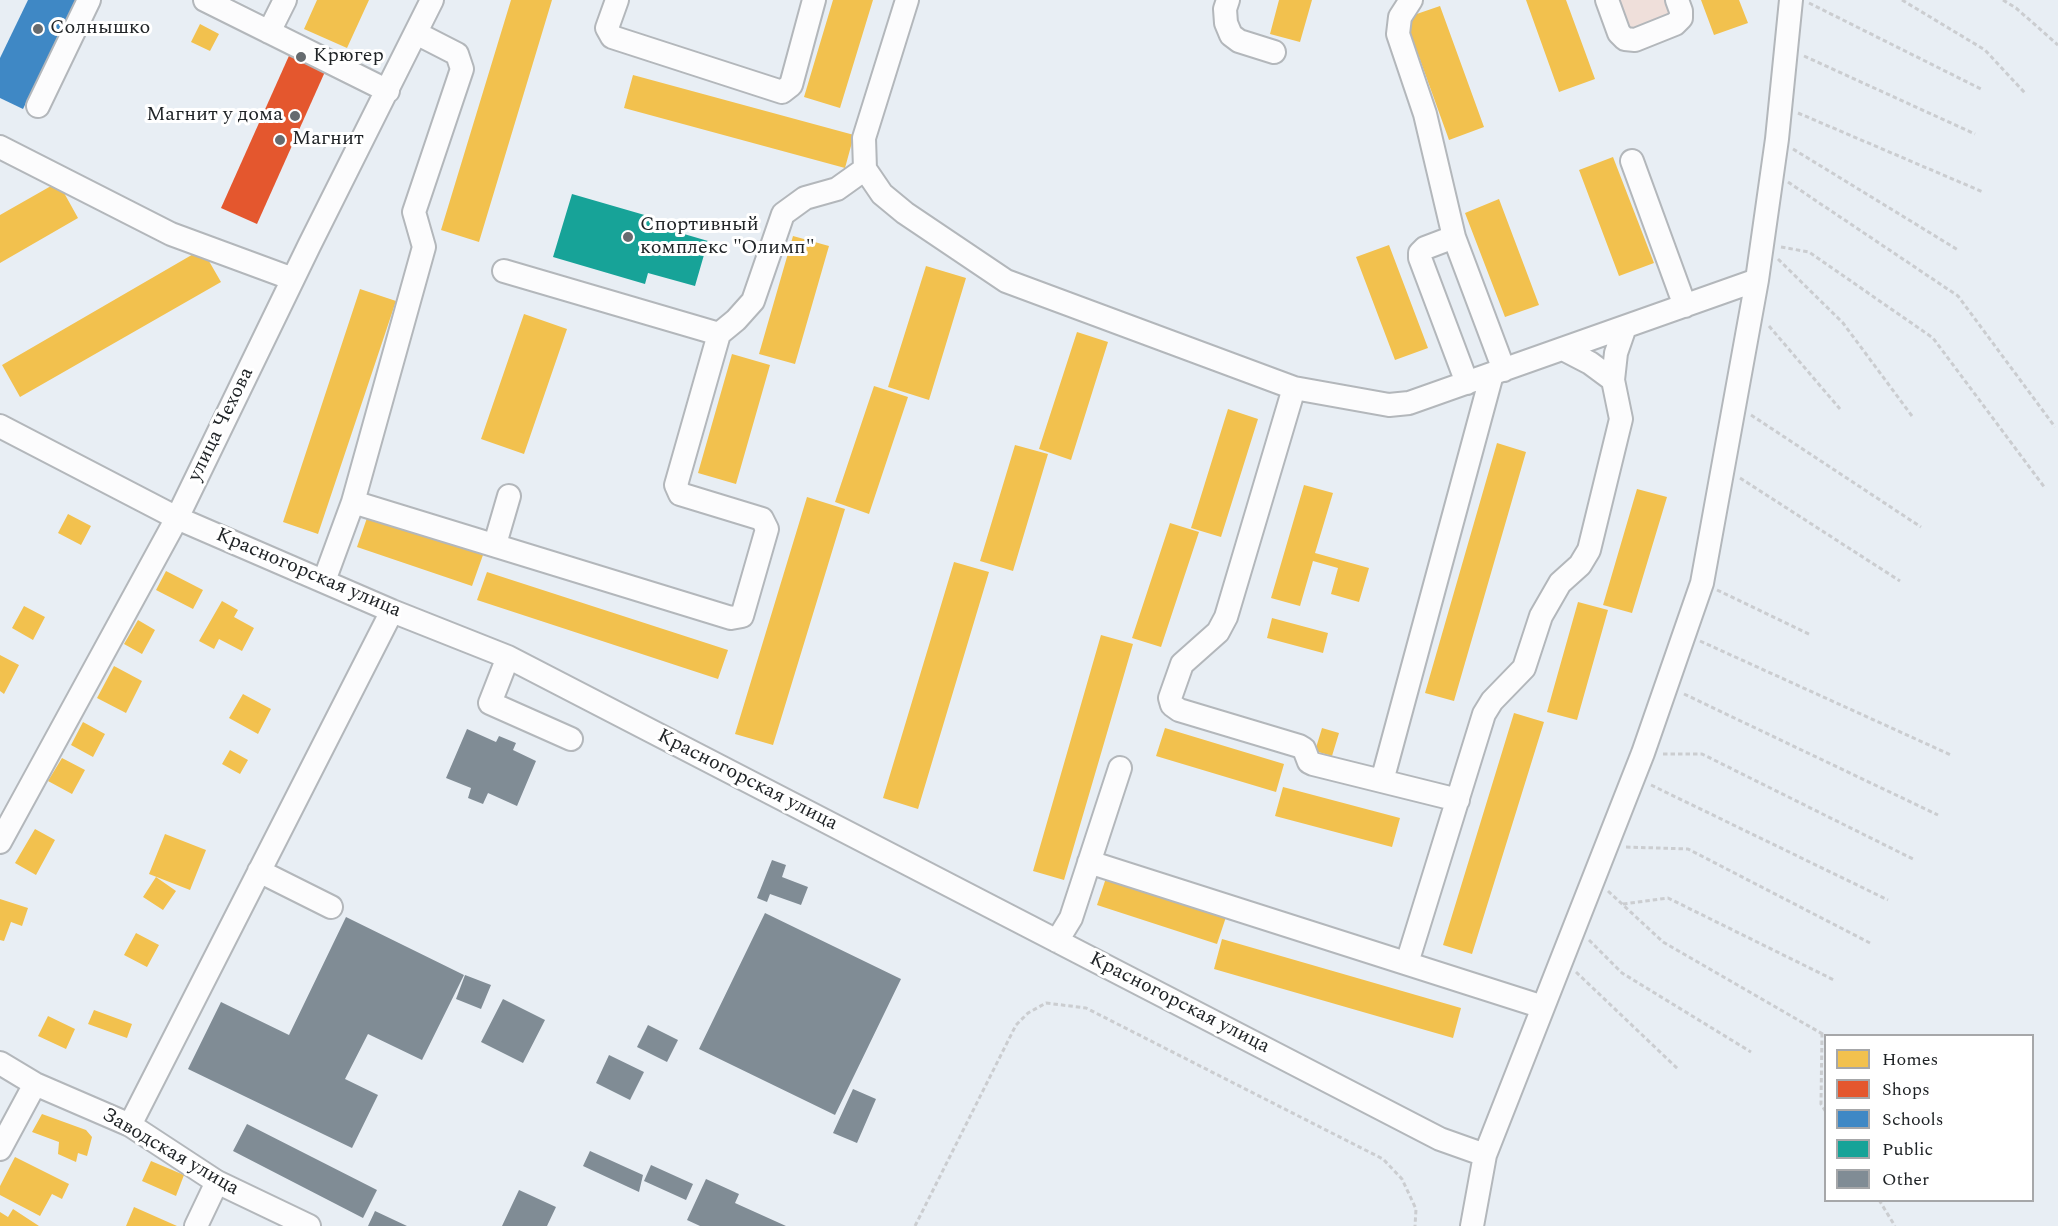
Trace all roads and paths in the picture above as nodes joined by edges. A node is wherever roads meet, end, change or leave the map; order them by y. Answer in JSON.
{"nodes":[{"id":1,"x":89,"y":0,"type":"edge"},
{"id":2,"x":205,"y":0,"type":"edge"},
{"id":3,"x":285,"y":0,"type":"edge"},
{"id":4,"x":432,"y":0,"type":"edge"},
{"id":5,"x":616,"y":0,"type":"edge"},
{"id":6,"x":814,"y":0,"type":"edge"},
{"id":7,"x":907,"y":0,"type":"edge"},
{"id":8,"x":1228,"y":0,"type":"edge"},
{"id":9,"x":1411,"y":0,"type":"edge"},
{"id":10,"x":1607,"y":0,"type":"edge"},
{"id":11,"x":1677,"y":0,"type":"edge"},
{"id":12,"x":1791,"y":0,"type":"edge"},
{"id":13,"x":1802,"y":0,"type":"edge"},
{"id":14,"x":1902,"y":0,"type":"edge"},
{"id":15,"x":2003,"y":0,"type":"edge"},
{"id":16,"x":269,"y":32,"type":"junction"},
{"id":17,"x":416,"y":33,"type":"junction"},
{"id":18,"x":2058,"y":45,"type":"edge"},
{"id":19,"x":1786,"y":48,"type":"junction"},
{"id":20,"x":1274,"y":52,"type":"dead end"},
{"id":21,"x":1981,"y":89,"type":"dead end"},
{"id":22,"x":388,"y":91,"type":"junction"},
{"id":23,"x":2025,"y":93,"type":"dead end"},
{"id":24,"x":1780,"y":105,"type":"junction"},
{"id":25,"x":38,"y":106,"type":"dead end"},
{"id":26,"x":1975,"y":134,"type":"dead end"},
{"id":27,"x":1776,"y":139,"type":"junction"},
{"id":28,"x":0,"y":147,"type":"edge"},
{"id":29,"x":1632,"y":161,"type":"dead end"},
{"id":30,"x":865,"y":169,"type":"junction"},
{"id":31,"x":1772,"y":171,"type":"junction"},
{"id":32,"x":1983,"y":192,"type":"dead end"},
{"id":33,"x":1454,"y":237,"type":"junction"},
{"id":34,"x":1762,"y":244,"type":"junction"},
{"id":35,"x":1958,"y":250,"type":"dead end"},
{"id":36,"x":504,"y":271,"type":"dead end"},
{"id":37,"x":293,"y":279,"type":"junction"},
{"id":38,"x":1757,"y":280,"type":"junction"},
{"id":39,"x":1685,"y":306,"type":"junction"},
{"id":40,"x":1752,"y":307,"type":"junction"},
{"id":41,"x":1625,"y":327,"type":"junction"},
{"id":42,"x":719,"y":334,"type":"junction"},
{"id":43,"x":1563,"y":349,"type":"junction"},
{"id":44,"x":1498,"y":372,"type":"junction"},
{"id":45,"x":1613,"y":380,"type":"junction"},
{"id":46,"x":1467,"y":383,"type":"junction"},
{"id":47,"x":1294,"y":388,"type":"junction"},
{"id":48,"x":1735,"y":404,"type":"junction"},
{"id":49,"x":1840,"y":409,"type":"dead end"},
{"id":50,"x":1912,"y":416,"type":"dead end"},
{"id":51,"x":0,"y":426,"type":"edge"},
{"id":52,"x":2055,"y":427,"type":"dead end"},
{"id":53,"x":1723,"y":467,"type":"junction"},
{"id":54,"x":2045,"y":488,"type":"dead end"},
{"id":55,"x":509,"y":496,"type":"dead end"},
{"id":56,"x":353,"y":501,"type":"junction"},
{"id":57,"x":177,"y":518,"type":"junction"},
{"id":58,"x":1921,"y":527,"type":"dead end"},
{"id":59,"x":495,"y":544,"type":"junction"},
{"id":60,"x":324,"y":581,"type":"junction"},
{"id":61,"x":1900,"y":581,"type":"dead end"},
{"id":62,"x":1702,"y":583,"type":"junction"},
{"id":63,"x":392,"y":611,"type":"junction"},
{"id":64,"x":1685,"y":634,"type":"junction"},
{"id":65,"x":1811,"y":635,"type":"dead end"},
{"id":66,"x":508,"y":657,"type":"junction"},
{"id":67,"x":1666,"y":686,"type":"junction"},
{"id":68,"x":571,"y":739,"type":"dead end"},
{"id":69,"x":1643,"y":753,"type":"junction"},
{"id":70,"x":1951,"y":754,"type":"dead end"},
{"id":71,"x":1119,"y":768,"type":"dead end"},
{"id":72,"x":1634,"y":777,"type":"junction"},
{"id":73,"x":1382,"y":781,"type":"junction"},
{"id":74,"x":1458,"y":800,"type":"junction"},
{"id":75,"x":1938,"y":815,"type":"dead end"},
{"id":76,"x":0,"y":842,"type":"edge"},
{"id":77,"x":1606,"y":846,"type":"junction"},
{"id":78,"x":1915,"y":860,"type":"dead end"},
{"id":79,"x":1089,"y":862,"type":"junction"},
{"id":80,"x":259,"y":871,"type":"junction"},
{"id":81,"x":1594,"y":877,"type":"junction"},
{"id":82,"x":1888,"y":900,"type":"dead end"},
{"id":83,"x":1623,"y":904,"type":"junction"},
{"id":84,"x":331,"y":907,"type":"dead end"},
{"id":85,"x":1575,"y":926,"type":"junction"},
{"id":86,"x":1058,"y":941,"type":"junction"},
{"id":87,"x":1870,"y":944,"type":"dead end"},
{"id":88,"x":1562,"y":958,"type":"junction"},
{"id":89,"x":1407,"y":963,"type":"junction"},
{"id":90,"x":1834,"y":980,"type":"dead end"},
{"id":91,"x":1543,"y":1007,"type":"junction"},
{"id":92,"x":1824,"y":1034,"type":"edge"},
{"id":93,"x":1751,"y":1052,"type":"dead end"},
{"id":94,"x":0,"y":1063,"type":"edge"},
{"id":95,"x":1679,"y":1070,"type":"dead end"},
{"id":96,"x":35,"y":1084,"type":"junction"},
{"id":97,"x":1824,"y":1109,"type":"edge"},
{"id":98,"x":130,"y":1125,"type":"junction"},
{"id":99,"x":0,"y":1149,"type":"edge"},
{"id":100,"x":1485,"y":1155,"type":"junction"},
{"id":101,"x":217,"y":1182,"type":"junction"},
{"id":102,"x":1880,"y":1202,"type":"edge"},
{"id":103,"x":196,"y":1226,"type":"edge"},
{"id":104,"x":309,"y":1226,"type":"edge"},
{"id":105,"x":915,"y":1226,"type":"edge"},
{"id":106,"x":1415,"y":1226,"type":"edge"},
{"id":107,"x":1472,"y":1226,"type":"edge"},
{"id":108,"x":1895,"y":1226,"type":"edge"}],
"edges":[{"from":1,"to":25,"type":"street"},
{"from":2,"to":16,"type":"street"},
{"from":3,"to":16,"type":"street"},
{"from":4,"to":17,"type":"street","name":"улица Чехова"},
{"from":5,"to":6,"type":"street"},
{"from":7,"to":30,"type":"street"},
{"from":8,"to":20,"type":"street"},
{"from":9,"to":33,"type":"street"},
{"from":10,"to":11,"type":"street"},
{"from":12,"to":19,"type":"street"},
{"from":13,"to":21,"type":"path"},
{"from":14,"to":23,"type":"path"},
{"from":15,"to":18,"type":"path"},
{"from":16,"to":22,"type":"street"},
{"from":17,"to":22,"type":"street","name":"улица Чехова"},
{"from":17,"to":56,"type":"street"},
{"from":19,"to":24,"type":"street"},
{"from":19,"to":26,"type":"path"},
{"from":22,"to":37,"type":"street","name":"улица Чехова"},
{"from":24,"to":27,"type":"street"},
{"from":24,"to":32,"type":"path"},
{"from":27,"to":31,"type":"street"},
{"from":27,"to":35,"type":"path"},
{"from":28,"to":37,"type":"street"},
{"from":29,"to":39,"type":"street"},
{"from":30,"to":42,"type":"street"},
{"from":30,"to":47,"type":"street"},
{"from":31,"to":34,"type":"street"},
{"from":31,"to":52,"type":"path"},
{"from":33,"to":44,"type":"street"},
{"from":33,"to":46,"type":"street"},
{"from":34,"to":38,"type":"street"},
{"from":34,"to":50,"type":"path"},
{"from":34,"to":54,"type":"path"},
{"from":36,"to":42,"type":"street"},
{"from":37,"to":57,"type":"street","name":"улица Чехова"},
{"from":38,"to":39,"type":"street"},
{"from":38,"to":40,"type":"street"},
{"from":39,"to":41,"type":"street"},
{"from":40,"to":48,"type":"street"},
{"from":40,"to":49,"type":"path"},
{"from":41,"to":43,"type":"street"},
{"from":41,"to":45,"type":"street"},
{"from":42,"to":59,"type":"street"},
{"from":43,"to":44,"type":"street"},
{"from":43,"to":45,"type":"street"},
{"from":44,"to":46,"type":"street"},
{"from":44,"to":73,"type":"street"},
{"from":45,"to":74,"type":"street"},
{"from":46,"to":47,"type":"street"},
{"from":47,"to":73,"type":"street"},
{"from":48,"to":53,"type":"street"},
{"from":48,"to":58,"type":"path"},
{"from":51,"to":57,"type":"street","name":"Красногорская улица"},
{"from":53,"to":61,"type":"path"},
{"from":53,"to":62,"type":"street"},
{"from":55,"to":59,"type":"street"},
{"from":56,"to":59,"type":"street"},
{"from":56,"to":60,"type":"street"},
{"from":57,"to":60,"type":"street","name":"Красногорская улица"},
{"from":57,"to":76,"type":"street","name":"улица Чехова"},
{"from":60,"to":63,"type":"street","name":"Красногорская улица"},
{"from":62,"to":64,"type":"street"},
{"from":62,"to":65,"type":"path"},
{"from":63,"to":66,"type":"street","name":"Красногорская улица"},
{"from":63,"to":80,"type":"street"},
{"from":64,"to":67,"type":"street"},
{"from":64,"to":70,"type":"path"},
{"from":66,"to":68,"type":"street"},
{"from":66,"to":86,"type":"street","name":"Красногорская улица"},
{"from":67,"to":69,"type":"street"},
{"from":67,"to":75,"type":"path"},
{"from":69,"to":72,"type":"street"},
{"from":69,"to":78,"type":"path"},
{"from":71,"to":79,"type":"street"},
{"from":72,"to":77,"type":"street"},
{"from":72,"to":82,"type":"path"},
{"from":73,"to":74,"type":"street"},
{"from":74,"to":89,"type":"street"},
{"from":77,"to":81,"type":"street"},
{"from":77,"to":87,"type":"path"},
{"from":79,"to":86,"type":"street"},
{"from":79,"to":89,"type":"street"},
{"from":80,"to":84,"type":"street"},
{"from":80,"to":98,"type":"street"},
{"from":81,"to":83,"type":"path"},
{"from":81,"to":85,"type":"street"},
{"from":83,"to":90,"type":"path"},
{"from":83,"to":92,"type":"path"},
{"from":85,"to":88,"type":"street"},
{"from":85,"to":93,"type":"path"},
{"from":86,"to":100,"type":"street","name":"Красногорская улица"},
{"from":88,"to":91,"type":"street"},
{"from":88,"to":95,"type":"path"},
{"from":89,"to":91,"type":"street"},
{"from":91,"to":100,"type":"street"},
{"from":92,"to":97,"type":"path"},
{"from":94,"to":96,"type":"street","name":"Заводская улица"},
{"from":96,"to":98,"type":"street","name":"Заводская улица"},
{"from":96,"to":99,"type":"street"},
{"from":98,"to":101,"type":"street","name":"Заводская улица"},
{"from":100,"to":107,"type":"street"},
{"from":101,"to":103,"type":"street"},
{"from":101,"to":104,"type":"street","name":"Заводская улица"},
{"from":102,"to":108,"type":"path"},
{"from":105,"to":106,"type":"path"}]}
